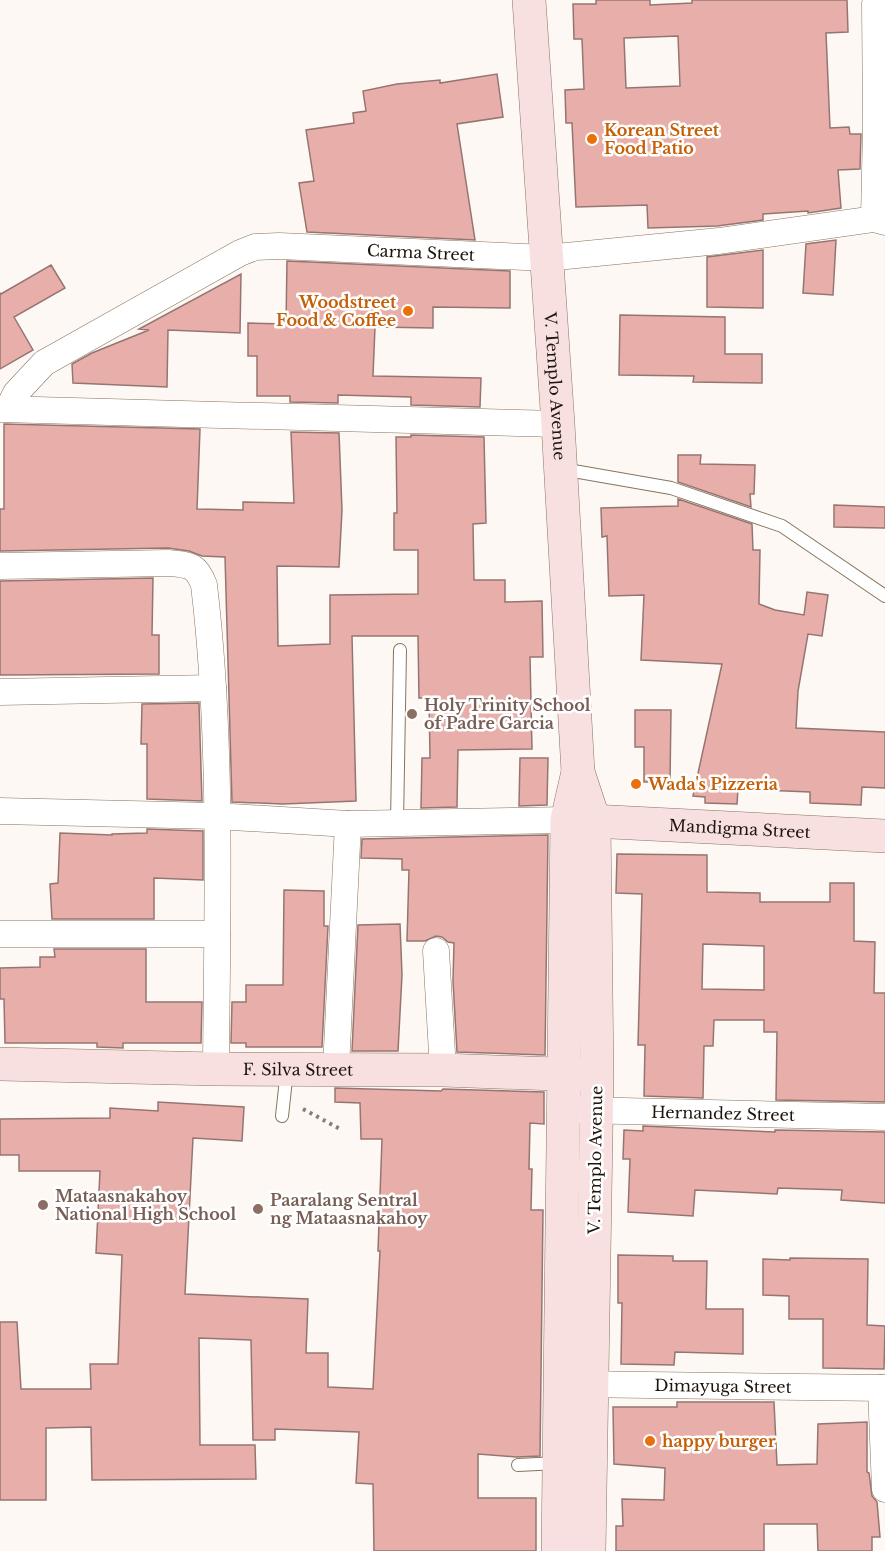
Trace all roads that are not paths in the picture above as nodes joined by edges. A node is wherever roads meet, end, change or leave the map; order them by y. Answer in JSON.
{"nodes":[{"id":1,"x":529,"y":0,"type":"edge"},
{"id":2,"x":875,"y":4,"type":"dead end"},
{"id":3,"x":881,"y":126,"type":"edge"},
{"id":4,"x":879,"y":220,"type":"edge"},
{"id":5,"x":546,"y":258,"type":"junction"},
{"id":6,"x":4,"y":409,"type":"edge"},
{"id":7,"x":558,"y":424,"type":"junction"},
{"id":8,"x":561,"y":468,"type":"junction"},
{"id":9,"x":0,"y":566,"type":"edge"},
{"id":10,"x":885,"y":596,"type":"edge"},
{"id":11,"x":400,"y":650,"type":"dead end"},
{"id":12,"x":213,"y":688,"type":"junction"},
{"id":13,"x":0,"y":692,"type":"edge"},
{"id":14,"x":0,"y":811,"type":"edge"},
{"id":15,"x":216,"y":816,"type":"junction"},
{"id":16,"x":580,"y":821,"type":"junction"},
{"id":17,"x":397,"y":823,"type":"junction"},
{"id":18,"x":348,"y":824,"type":"junction"},
{"id":19,"x":885,"y":836,"type":"edge"},
{"id":20,"x":0,"y":934,"type":"edge"},
{"id":21,"x":217,"y":934,"type":"junction"},
{"id":22,"x":436,"y":951,"type":"dead end"},
{"id":23,"x":0,"y":1064,"type":"edge"},
{"id":24,"x":336,"y":1068,"type":"junction"},
{"id":25,"x":216,"y":1069,"type":"junction"},
{"id":26,"x":443,"y":1070,"type":"junction"},
{"id":27,"x":563,"y":1073,"type":"junction"},
{"id":28,"x":597,"y":1076,"type":"junction"},
{"id":29,"x":286,"y":1084,"type":"junction"},
{"id":30,"x":562,"y":1110,"type":"junction"},
{"id":31,"x":596,"y":1110,"type":"junction"},
{"id":32,"x":282,"y":1116,"type":"dead end"},
{"id":33,"x":885,"y":1117,"type":"edge"},
{"id":34,"x":577,"y":1384,"type":"junction"},
{"id":35,"x":883,"y":1388,"type":"edge"},
{"id":36,"x":559,"y":1463,"type":"junction"},
{"id":37,"x":518,"y":1464,"type":"dead end"},
{"id":38,"x":885,"y":1489,"type":"edge"},
{"id":39,"x":558,"y":1551,"type":"edge"},
{"id":40,"x":589,"y":1551,"type":"edge"}],
"edges":[{"from":1,"to":5,"type":"main road","name":"V. Templo Avenue"},
{"from":2,"to":3,"type":"street"},
{"from":3,"to":4,"type":"street"},
{"from":4,"to":5,"type":"street","name":"Carma Street"},
{"from":5,"to":6,"type":"street","name":"Carma Street"},
{"from":5,"to":7,"type":"main road","name":"V. Templo Avenue"},
{"from":6,"to":7,"type":"street"},
{"from":7,"to":8,"type":"main road","name":"V. Templo Avenue"},
{"from":8,"to":10,"type":"lane"},
{"from":8,"to":16,"type":"main road","name":"V. Templo Avenue"},
{"from":9,"to":12,"type":"street"},
{"from":11,"to":17,"type":"lane"},
{"from":12,"to":13,"type":"street"},
{"from":12,"to":15,"type":"street"},
{"from":14,"to":15,"type":"street"},
{"from":15,"to":18,"type":"street"},
{"from":15,"to":21,"type":"street"},
{"from":16,"to":17,"type":"street"},
{"from":16,"to":19,"type":"main road","name":"Mandigma Street"},
{"from":16,"to":27,"type":"main road","name":"V. Templo Avenue"},
{"from":16,"to":28,"type":"main road","name":"V. Templo Avenue"},
{"from":17,"to":18,"type":"street"},
{"from":18,"to":24,"type":"street"},
{"from":20,"to":21,"type":"street"},
{"from":21,"to":25,"type":"street"},
{"from":22,"to":26,"type":"street"},
{"from":23,"to":25,"type":"main road","name":"F. Silva Street"},
{"from":24,"to":26,"type":"main road","name":"F. Silva Street"},
{"from":24,"to":29,"type":"main road","name":"F. Silva Street"},
{"from":25,"to":29,"type":"main road","name":"F. Silva Street"},
{"from":26,"to":27,"type":"main road","name":"F. Silva Street"},
{"from":27,"to":28,"type":"main road","name":"F. Silva Street"},
{"from":27,"to":30,"type":"main road","name":"V. Templo Avenue"},
{"from":28,"to":31,"type":"main road","name":"V. Templo Avenue"},
{"from":29,"to":32,"type":"lane"},
{"from":30,"to":31,"type":"street","name":"Hernandez Street"},
{"from":30,"to":34,"type":"main road","name":"V. Templo Avenue"},
{"from":31,"to":33,"type":"street","name":"Hernandez Street"},
{"from":31,"to":34,"type":"main road","name":"V. Templo Avenue"},
{"from":34,"to":35,"type":"street","name":"Dimayuga Street"},
{"from":34,"to":36,"type":"main road","name":"V. Templo Avenue"},
{"from":34,"to":40,"type":"main road","name":"V. Templo Avenue"},
{"from":35,"to":38,"type":"street"},
{"from":36,"to":37,"type":"lane"},
{"from":36,"to":39,"type":"main road","name":"V. Templo Avenue"}]}
